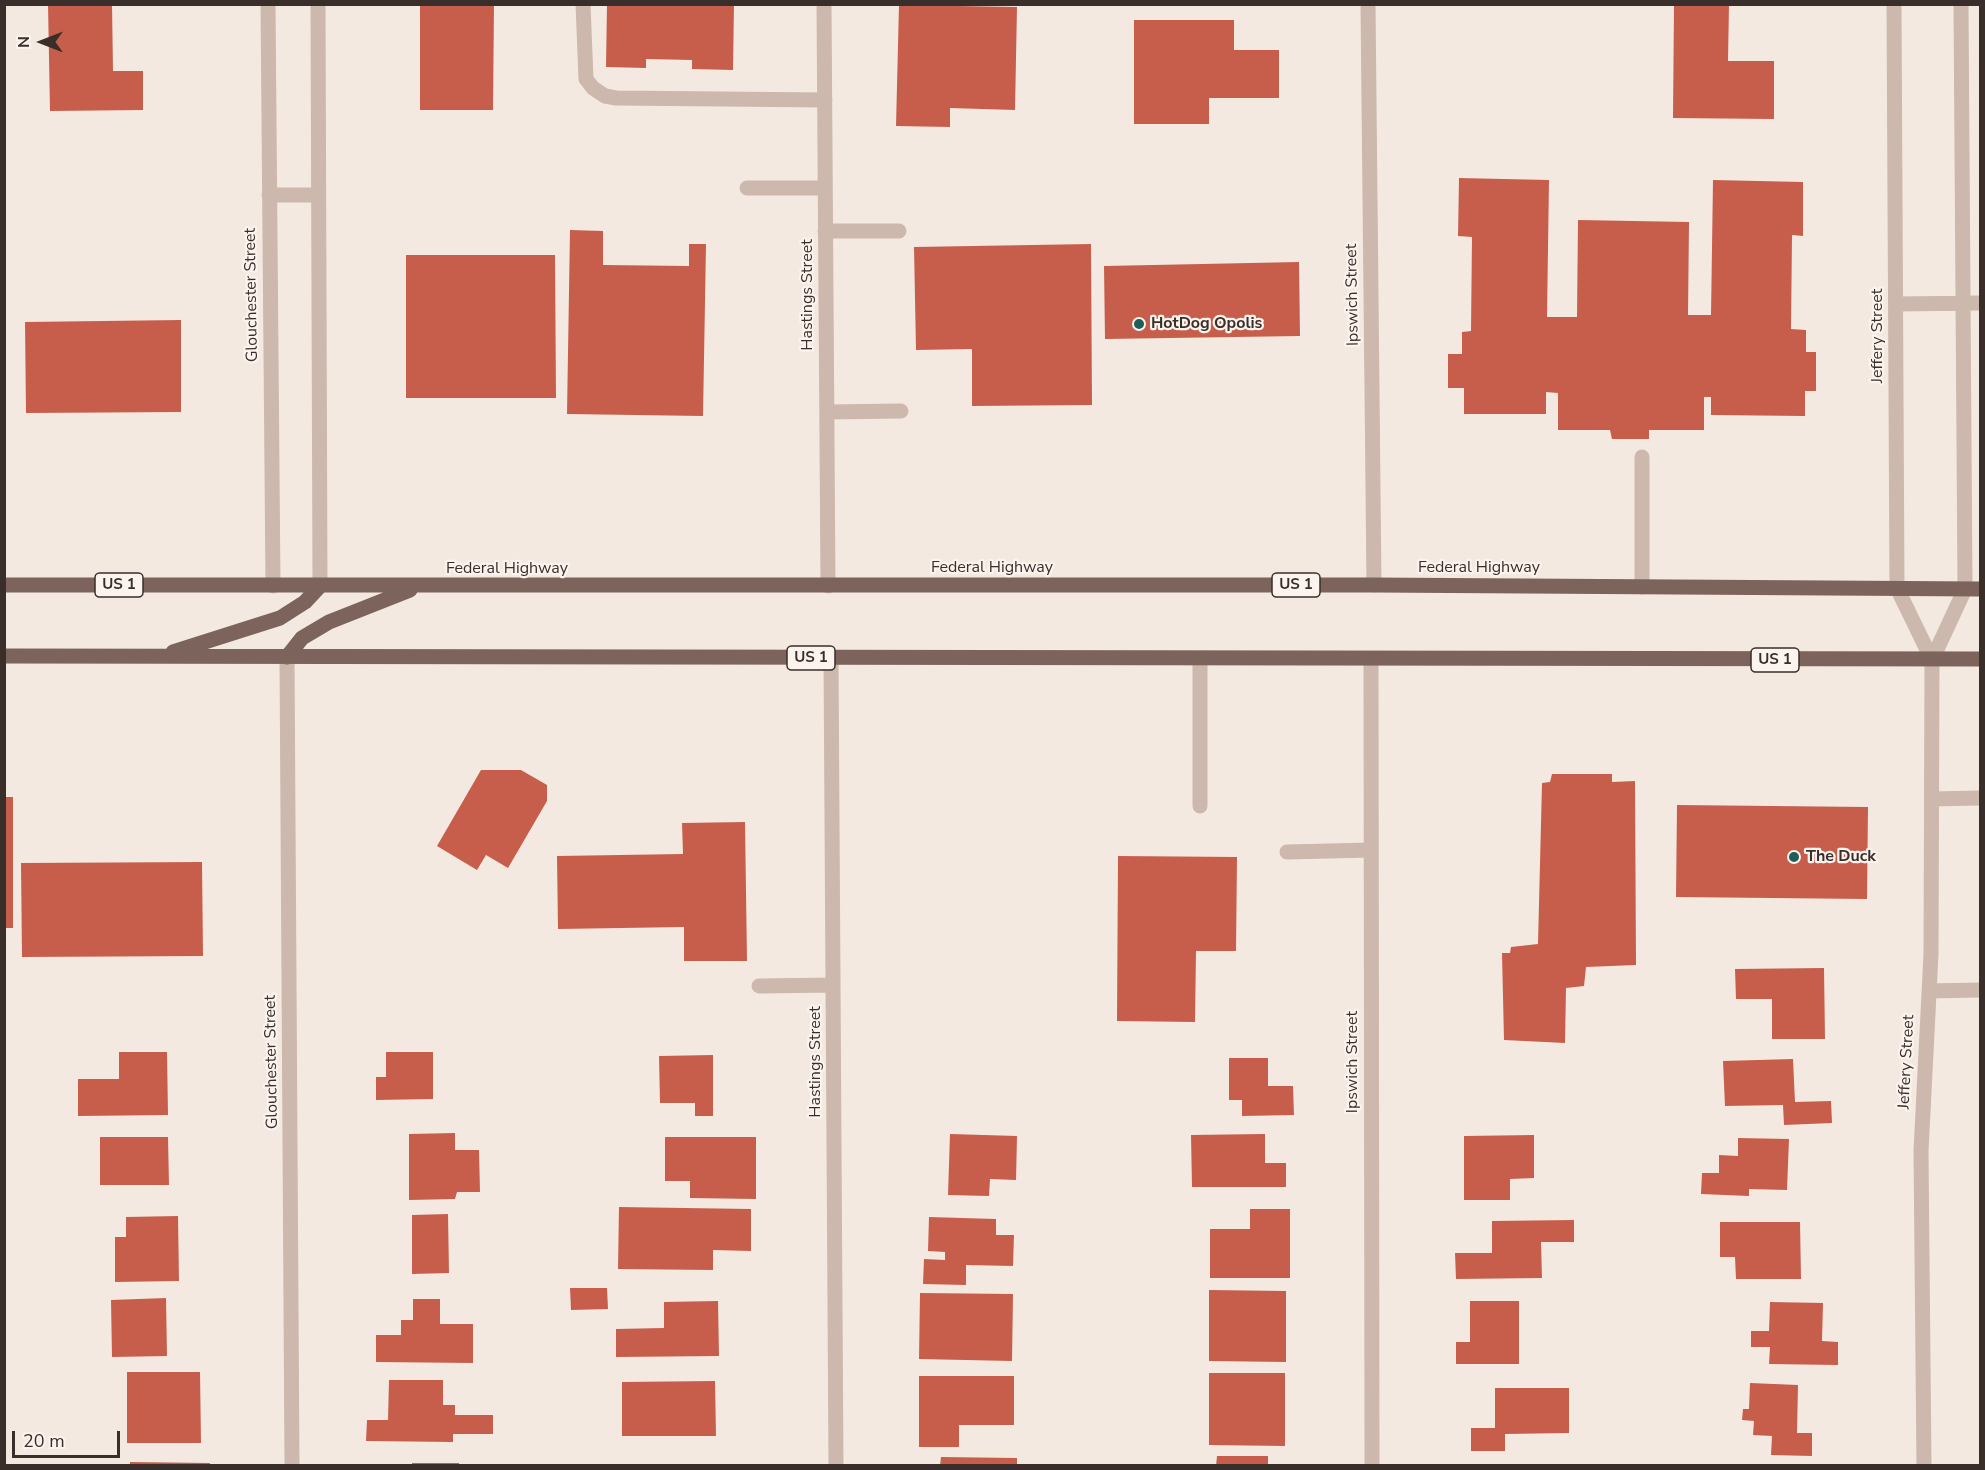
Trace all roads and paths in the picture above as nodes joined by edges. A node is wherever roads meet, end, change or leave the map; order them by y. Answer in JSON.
{"nodes":[{"id":1,"x":268,"y":4,"type":"edge"},
{"id":2,"x":318,"y":4,"type":"edge"},
{"id":3,"x":583,"y":4,"type":"edge"},
{"id":4,"x":824,"y":4,"type":"edge"},
{"id":5,"x":1368,"y":4,"type":"edge"},
{"id":6,"x":1894,"y":4,"type":"edge"},
{"id":7,"x":1961,"y":4,"type":"edge"},
{"id":8,"x":825,"y":99,"type":"junction"},
{"id":9,"x":747,"y":188,"type":"dead end"},
{"id":10,"x":825,"y":188,"type":"junction"},
{"id":11,"x":270,"y":195,"type":"junction"},
{"id":12,"x":318,"y":195,"type":"junction"},
{"id":13,"x":825,"y":231,"type":"junction"},
{"id":14,"x":899,"y":231,"type":"dead end"},
{"id":15,"x":1963,"y":303,"type":"junction"},
{"id":16,"x":1980,"y":303,"type":"edge"},
{"id":17,"x":1897,"y":304,"type":"junction"},
{"id":18,"x":901,"y":411,"type":"dead end"},
{"id":19,"x":827,"y":412,"type":"junction"},
{"id":20,"x":1642,"y":457,"type":"dead end"},
{"id":21,"x":4,"y":585,"type":"edge"},
{"id":22,"x":1374,"y":585,"type":"junction"},
{"id":23,"x":273,"y":586,"type":"junction"},
{"id":24,"x":320,"y":586,"type":"junction"},
{"id":25,"x":828,"y":586,"type":"junction"},
{"id":26,"x":418,"y":587,"type":"junction"},
{"id":27,"x":1642,"y":587,"type":"junction"},
{"id":28,"x":1897,"y":588,"type":"junction"},
{"id":29,"x":1965,"y":589,"type":"junction"},
{"id":30,"x":1980,"y":589,"type":"edge"},
{"id":31,"x":4,"y":656,"type":"edge"},
{"id":32,"x":159,"y":657,"type":"junction"},
{"id":33,"x":287,"y":657,"type":"junction"},
{"id":34,"x":831,"y":658,"type":"junction"},
{"id":35,"x":1200,"y":659,"type":"junction"},
{"id":36,"x":1371,"y":659,"type":"junction"},
{"id":37,"x":1980,"y":659,"type":"edge"},
{"id":38,"x":1932,"y":660,"type":"junction"},
{"id":39,"x":1980,"y":798,"type":"edge"},
{"id":40,"x":1932,"y":799,"type":"junction"},
{"id":41,"x":1200,"y":806,"type":"dead end"},
{"id":42,"x":1371,"y":850,"type":"junction"},
{"id":43,"x":1287,"y":852,"type":"dead end"},
{"id":44,"x":833,"y":985,"type":"junction"},
{"id":45,"x":759,"y":986,"type":"dead end"},
{"id":46,"x":1980,"y":990,"type":"edge"},
{"id":47,"x":1929,"y":991,"type":"junction"},
{"id":48,"x":292,"y":1466,"type":"edge"},
{"id":49,"x":836,"y":1466,"type":"edge"},
{"id":50,"x":1372,"y":1466,"type":"edge"},
{"id":51,"x":1924,"y":1466,"type":"edge"}],
"edges":[{"from":1,"to":11,"type":"street","name":"Glouchester Street"},
{"from":2,"to":12,"type":"street"},
{"from":3,"to":8,"type":"street"},
{"from":4,"to":8,"type":"street","name":"Hastings Street"},
{"from":5,"to":22,"type":"street","name":"Ipswich Street"},
{"from":6,"to":17,"type":"street","name":"Jeffery Street"},
{"from":7,"to":15,"type":"street","name":"Jeffery Street"},
{"from":8,"to":10,"type":"street","name":"Hastings Street"},
{"from":9,"to":10,"type":"street"},
{"from":10,"to":13,"type":"street","name":"Hastings Street"},
{"from":11,"to":12,"type":"street"},
{"from":11,"to":23,"type":"street","name":"Glouchester Street"},
{"from":12,"to":24,"type":"street"},
{"from":13,"to":14,"type":"street"},
{"from":13,"to":19,"type":"street","name":"Hastings Street"},
{"from":15,"to":16,"type":"street"},
{"from":15,"to":17,"type":"street"},
{"from":15,"to":29,"type":"street","name":"Jeffery Street"},
{"from":17,"to":28,"type":"street","name":"Jeffery Street"},
{"from":18,"to":19,"type":"street"},
{"from":19,"to":25,"type":"street","name":"Hastings Street"},
{"from":20,"to":27,"type":"street"},
{"from":21,"to":23,"type":"main road","name":"Federal Highway","number":"US 1"},
{"from":22,"to":25,"type":"main road","name":"Federal Highway","number":"US 1"},
{"from":22,"to":27,"type":"main road","name":"Federal Highway","number":"US 1"},
{"from":23,"to":24,"type":"main road","name":"Federal Highway","number":"US 1"},
{"from":24,"to":26,"type":"main road","name":"Federal Highway","number":"US 1"},
{"from":24,"to":32,"type":"main road"},
{"from":25,"to":26,"type":"main road","name":"Federal Highway","number":"US 1"},
{"from":26,"to":33,"type":"main road"},
{"from":27,"to":28,"type":"main road","name":"Federal Highway","number":"US 1"},
{"from":28,"to":29,"type":"main road","name":"Federal Highway","number":"US 1"},
{"from":28,"to":38,"type":"street","name":"Jeffery Street"},
{"from":29,"to":30,"type":"main road","name":"Federal Highway","number":"US 1"},
{"from":29,"to":38,"type":"street","name":"Jeffery Street"},
{"from":31,"to":32,"type":"main road","number":"US 1"},
{"from":32,"to":33,"type":"main road","number":"US 1"},
{"from":33,"to":34,"type":"main road","number":"US 1"},
{"from":33,"to":48,"type":"street","name":"Glouchester Street"},
{"from":34,"to":35,"type":"main road","number":"US 1"},
{"from":34,"to":44,"type":"street","name":"Hastings Street"},
{"from":35,"to":36,"type":"main road","number":"US 1"},
{"from":35,"to":41,"type":"street"},
{"from":36,"to":38,"type":"main road","number":"US 1"},
{"from":36,"to":42,"type":"street","name":"Ipswich Street"},
{"from":37,"to":38,"type":"main road","number":"US 1"},
{"from":38,"to":40,"type":"street","name":"Jeffery Street"},
{"from":39,"to":40,"type":"street"},
{"from":40,"to":47,"type":"street","name":"Jeffery Street"},
{"from":42,"to":43,"type":"street"},
{"from":42,"to":50,"type":"street","name":"Ipswich Street"},
{"from":44,"to":45,"type":"street"},
{"from":44,"to":49,"type":"street","name":"Hastings Street"},
{"from":46,"to":47,"type":"street"},
{"from":47,"to":51,"type":"street","name":"Jeffery Street"}]}
